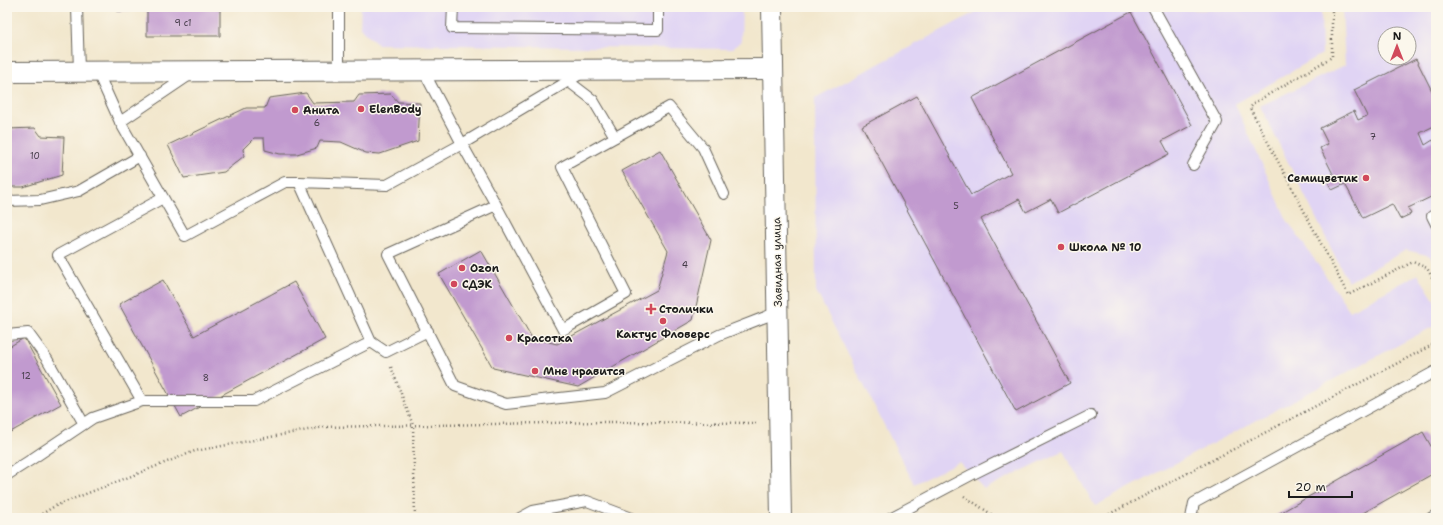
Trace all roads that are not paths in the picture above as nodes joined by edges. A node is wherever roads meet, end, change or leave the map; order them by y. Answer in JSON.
{"nodes":[{"id":1,"x":76,"y":7,"type":"edge"},
{"id":2,"x":339,"y":7,"type":"edge"},
{"id":3,"x":453,"y":7,"type":"edge"},
{"id":4,"x":658,"y":7,"type":"edge"},
{"id":5,"x":772,"y":7,"type":"edge"},
{"id":6,"x":1153,"y":7,"type":"edge"},
{"id":7,"x":773,"y":69,"type":"junction"},
{"id":8,"x":339,"y":70,"type":"junction"},
{"id":9,"x":423,"y":70,"type":"junction"},
{"id":10,"x":587,"y":70,"type":"junction"},
{"id":11,"x":88,"y":71,"type":"junction"},
{"id":12,"x":195,"y":71,"type":"junction"},
{"id":13,"x":7,"y":72,"type":"edge"},
{"id":14,"x":568,"y":81,"type":"junction"},
{"id":15,"x":120,"y":122,"type":"junction"},
{"id":16,"x":615,"y":137,"type":"junction"},
{"id":17,"x":462,"y":144,"type":"junction"},
{"id":18,"x":140,"y":156,"type":"junction"},
{"id":19,"x":1193,"y":165,"type":"dead end"},
{"id":20,"x":299,"y":182,"type":"junction"},
{"id":21,"x":724,"y":194,"type":"dead end"},
{"id":22,"x":163,"y":198,"type":"junction"},
{"id":23,"x":7,"y":201,"type":"edge"},
{"id":24,"x":496,"y":205,"type":"junction"},
{"id":25,"x":778,"y":312,"type":"junction"},
{"id":26,"x":428,"y":331,"type":"junction"},
{"id":27,"x":7,"y":335,"type":"edge"},
{"id":28,"x":371,"y":342,"type":"junction"},
{"id":29,"x":1436,"y":372,"type":"edge"},
{"id":30,"x":142,"y":401,"type":"junction"},
{"id":31,"x":1091,"y":415,"type":"dead end"},
{"id":32,"x":84,"y":424,"type":"junction"},
{"id":33,"x":7,"y":475,"type":"edge"},
{"id":34,"x":1436,"y":515,"type":"edge"},
{"id":35,"x":520,"y":518,"type":"edge"},
{"id":36,"x":632,"y":518,"type":"edge"},
{"id":37,"x":781,"y":518,"type":"edge"},
{"id":38,"x":890,"y":518,"type":"edge"},
{"id":39,"x":1191,"y":518,"type":"edge"},
{"id":40,"x":1431,"y":518,"type":"edge"}],
"edges":[{"from":1,"to":11,"type":"lane"},
{"from":2,"to":8,"type":"lane"},
{"from":3,"to":4,"type":"lane"},
{"from":5,"to":7,"type":"street","name":"Завидная улица"},
{"from":6,"to":19,"type":"lane"},
{"from":7,"to":10,"type":"street"},
{"from":7,"to":25,"type":"street","name":"Завидная улица"},
{"from":8,"to":9,"type":"street"},
{"from":8,"to":12,"type":"street"},
{"from":9,"to":10,"type":"street"},
{"from":9,"to":17,"type":"lane"},
{"from":10,"to":14,"type":"lane"},
{"from":11,"to":12,"type":"street"},
{"from":11,"to":13,"type":"street"},
{"from":11,"to":15,"type":"lane"},
{"from":12,"to":15,"type":"lane"},
{"from":14,"to":16,"type":"lane"},
{"from":14,"to":17,"type":"lane"},
{"from":15,"to":18,"type":"lane"},
{"from":16,"to":21,"type":"lane"},
{"from":16,"to":24,"type":"lane"},
{"from":17,"to":20,"type":"lane"},
{"from":17,"to":24,"type":"lane"},
{"from":18,"to":22,"type":"lane"},
{"from":18,"to":23,"type":"lane"},
{"from":20,"to":22,"type":"lane"},
{"from":20,"to":28,"type":"lane"},
{"from":22,"to":30,"type":"lane"},
{"from":24,"to":26,"type":"lane"},
{"from":25,"to":26,"type":"lane"},
{"from":25,"to":37,"type":"street","name":"Завидная улица"},
{"from":26,"to":28,"type":"lane"},
{"from":27,"to":32,"type":"lane"},
{"from":28,"to":30,"type":"lane"},
{"from":29,"to":39,"type":"lane"},
{"from":30,"to":32,"type":"lane"},
{"from":31,"to":38,"type":"lane"},
{"from":32,"to":33,"type":"lane"},
{"from":34,"to":40,"type":"lane"},
{"from":35,"to":36,"type":"lane"}]}
